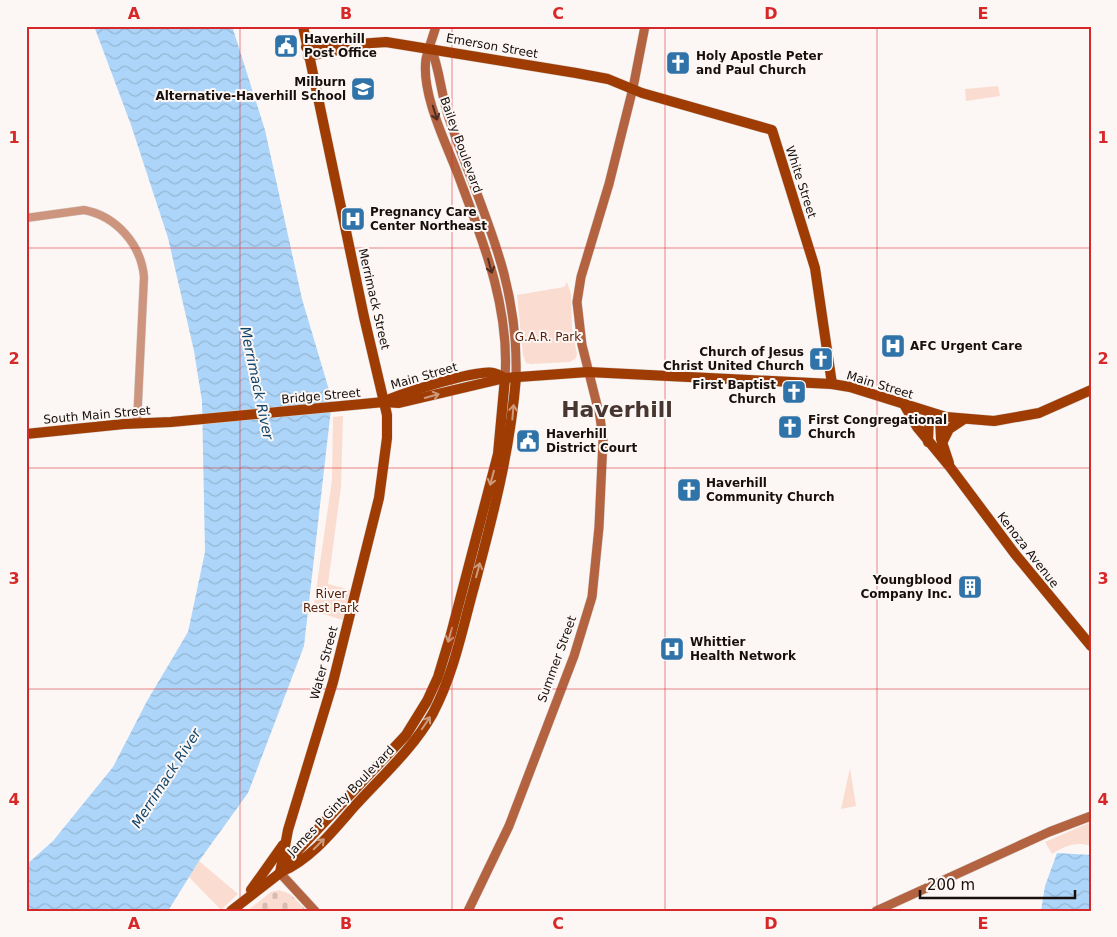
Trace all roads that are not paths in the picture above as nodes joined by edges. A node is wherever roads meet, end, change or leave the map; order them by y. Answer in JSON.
{"nodes":[{"id":1,"x":303,"y":26,"type":"edge"},
{"id":2,"x":436,"y":26,"type":"edge"},
{"id":3,"x":645,"y":26,"type":"edge"},
{"id":4,"x":430,"y":48,"type":"junction"},
{"id":5,"x":307,"y":52,"type":"junction"},
{"id":6,"x":633,"y":88,"type":"junction"},
{"id":7,"x":26,"y":218,"type":"edge"},
{"id":8,"x":588,"y":372,"type":"junction"},
{"id":9,"x":516,"y":377,"type":"junction"},
{"id":10,"x":505,"y":378,"type":"junction"},
{"id":11,"x":832,"y":384,"type":"junction"},
{"id":12,"x":1091,"y":390,"type":"edge"},
{"id":13,"x":384,"y":402,"type":"junction"},
{"id":14,"x":905,"y":406,"type":"junction"},
{"id":15,"x":929,"y":413,"type":"junction"},
{"id":16,"x":940,"y":416,"type":"junction"},
{"id":17,"x":964,"y":419,"type":"junction"},
{"id":18,"x":171,"y":422,"type":"joint"},
{"id":19,"x":137,"y":423,"type":"junction"},
{"id":20,"x":26,"y":434,"type":"edge"},
{"id":21,"x":928,"y":442,"type":"junction"},
{"id":22,"x":942,"y":444,"type":"junction"},
{"id":23,"x":950,"y":466,"type":"junction"},
{"id":24,"x":1091,"y":646,"type":"edge"},
{"id":25,"x":1091,"y":816,"type":"edge"},
{"id":26,"x":286,"y":840,"type":"junction"},
{"id":27,"x":280,"y":872,"type":"junction"},
{"id":28,"x":235,"y":908,"type":"edge"},
{"id":29,"x":315,"y":911,"type":"edge"},
{"id":30,"x":468,"y":911,"type":"edge"},
{"id":31,"x":876,"y":911,"type":"edge"}],
"edges":[{"from":1,"to":5,"type":"main road","name":"Merrimack Street"},
{"from":2,"to":4,"type":"main road"},
{"from":3,"to":6,"type":"main road","name":"Summer Street"},
{"from":4,"to":5,"type":"main road","name":"Emerson Street"},
{"from":4,"to":6,"type":"main road","name":"Emerson Street"},
{"from":4,"to":9,"type":"main road","name":"Bailey Boulevard"},
{"from":4,"to":10,"type":"main road","name":"Bailey Boulevard","one_way":true},
{"from":5,"to":13,"type":"main road","name":"Merrimack Street"},
{"from":6,"to":8,"type":"main road","name":"Summer Street"},
{"from":6,"to":11,"type":"main road","name":"White Street"},
{"from":7,"to":19,"type":"street"},
{"from":8,"to":9,"type":"main road","name":"Main Street"},
{"from":8,"to":11,"type":"main road","name":"Main Street"},
{"from":8,"to":30,"type":"main road","name":"Summer Street"},
{"from":9,"to":10,"type":"main road","name":"Main Street"},
{"from":27,"to":9,"type":"main road","name":"James P Ginty Boulevard","one_way":true},
{"from":10,"to":13,"type":"main road","name":"Main Street"},
{"from":10,"to":27,"type":"main road","name":"James P Ginty Boulevard","one_way":true},
{"from":11,"to":14,"type":"main road","name":"Main Street"},
{"from":12,"to":17,"type":"main road","name":"Main Street"},
{"from":13,"to":18,"type":"main road","name":"Bridge Street"},
{"from":13,"to":26,"type":"main road","name":"Water Street"},
{"from":14,"to":15,"type":"main road","name":"Main Street"},
{"from":14,"to":21,"type":"main road","name":"Kenoza Avenue"},
{"from":15,"to":16,"type":"main road","name":"Main Street"},
{"from":15,"to":21,"type":"main road"},
{"from":16,"to":17,"type":"main road","name":"Main Street"},
{"from":16,"to":22,"type":"main road","name":"Kenoza Avenue"},
{"from":17,"to":22,"type":"main road"},
{"from":18,"to":19,"type":"main road","name":"South Main Street"},
{"from":19,"to":20,"type":"main road","name":"South Main Street"},
{"from":21,"to":23,"type":"main road","name":"Kenoza Avenue"},
{"from":22,"to":23,"type":"main road","name":"Kenoza Avenue"},
{"from":23,"to":24,"type":"main road","name":"Kenoza Avenue"},
{"from":25,"to":31,"type":"main road"},
{"from":26,"to":27,"type":"main road","name":"Water Street"},
{"from":26,"to":28,"type":"main road","name":"Water Street"},
{"from":27,"to":28,"type":"main road","name":"Water Street"},
{"from":27,"to":29,"type":"main road"}]}
